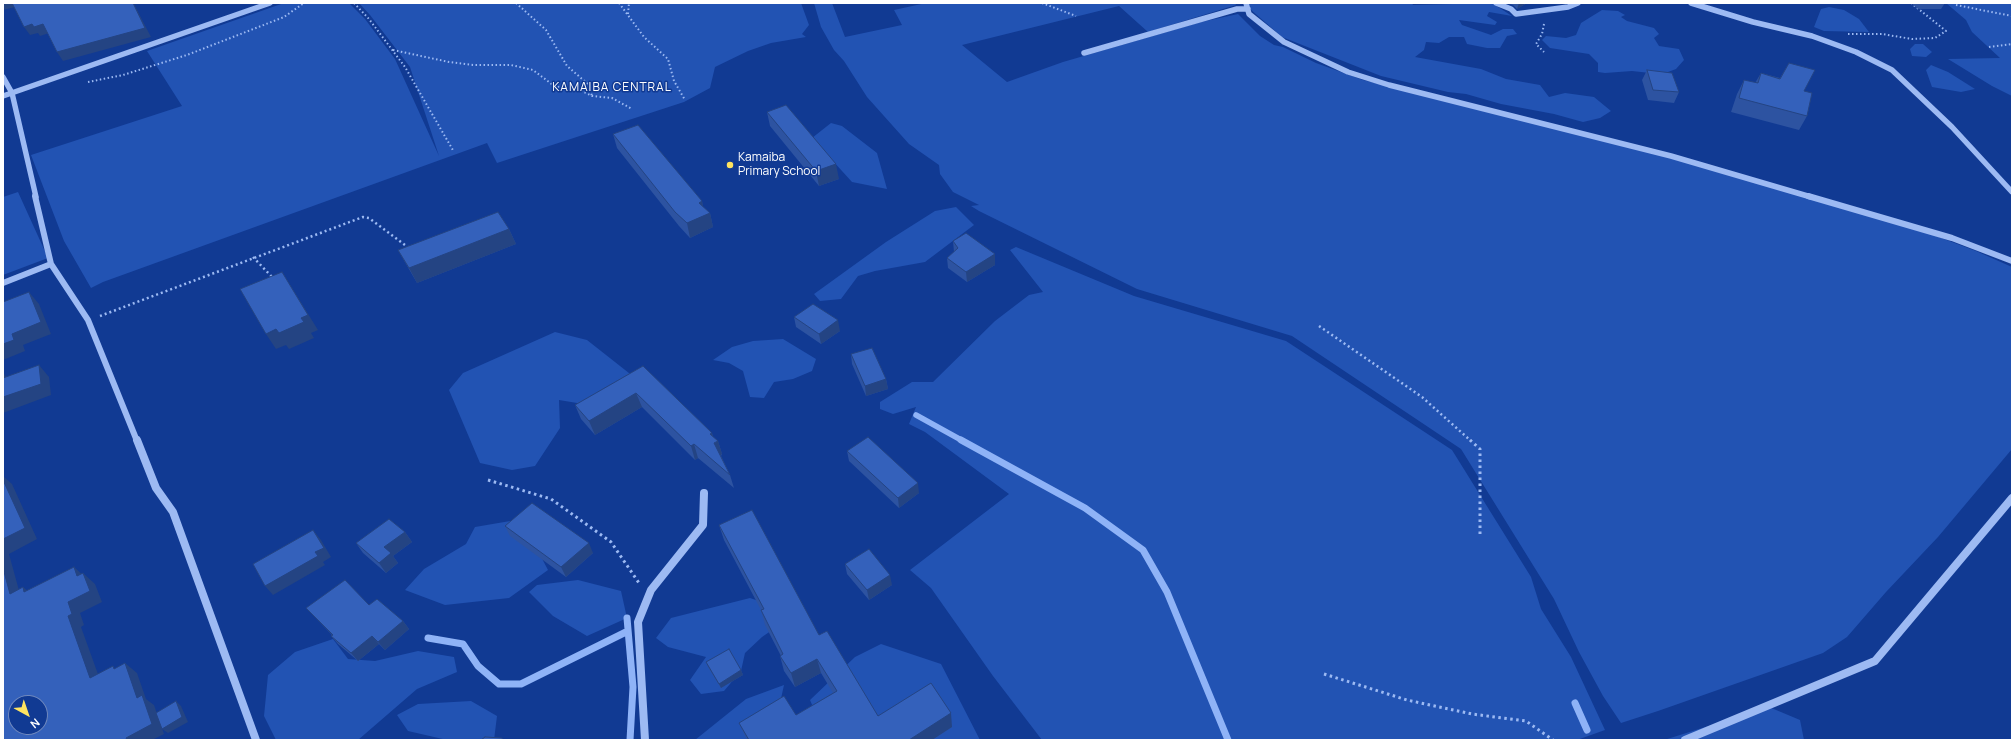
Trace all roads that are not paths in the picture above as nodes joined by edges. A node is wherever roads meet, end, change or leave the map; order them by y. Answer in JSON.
{"nodes":[{"id":1,"x":270,"y":3,"type":"edge"},
{"id":2,"x":1496,"y":3,"type":"edge"},
{"id":3,"x":1578,"y":3,"type":"edge"},
{"id":4,"x":1691,"y":3,"type":"edge"},
{"id":5,"x":1247,"y":6,"type":"edge"},
{"id":6,"x":1084,"y":54,"type":"dead end"},
{"id":7,"x":3,"y":77,"type":"edge"},
{"id":8,"x":12,"y":93,"type":"junction"},
{"id":9,"x":3,"y":96,"type":"edge"},
{"id":10,"x":2012,"y":192,"type":"edge"},
{"id":11,"x":2012,"y":261,"type":"edge"},
{"id":12,"x":51,"y":264,"type":"junction"},
{"id":13,"x":3,"y":283,"type":"edge"},
{"id":14,"x":704,"y":493,"type":"dead end"},
{"id":15,"x":2012,"y":498,"type":"edge"},
{"id":16,"x":256,"y":740,"type":"edge"},
{"id":17,"x":644,"y":740,"type":"edge"},
{"id":18,"x":1686,"y":740,"type":"edge"}],
"edges":[{"from":1,"to":8,"type":"street"},
{"from":2,"to":3,"type":"street"},
{"from":4,"to":10,"type":"street"},
{"from":5,"to":6,"type":"street"},
{"from":5,"to":11,"type":"street"},
{"from":7,"to":8,"type":"street"},
{"from":8,"to":9,"type":"street"},
{"from":8,"to":12,"type":"street"},
{"from":12,"to":13,"type":"street"},
{"from":12,"to":16,"type":"street"},
{"from":14,"to":17,"type":"street"},
{"from":15,"to":18,"type":"street"}]}
